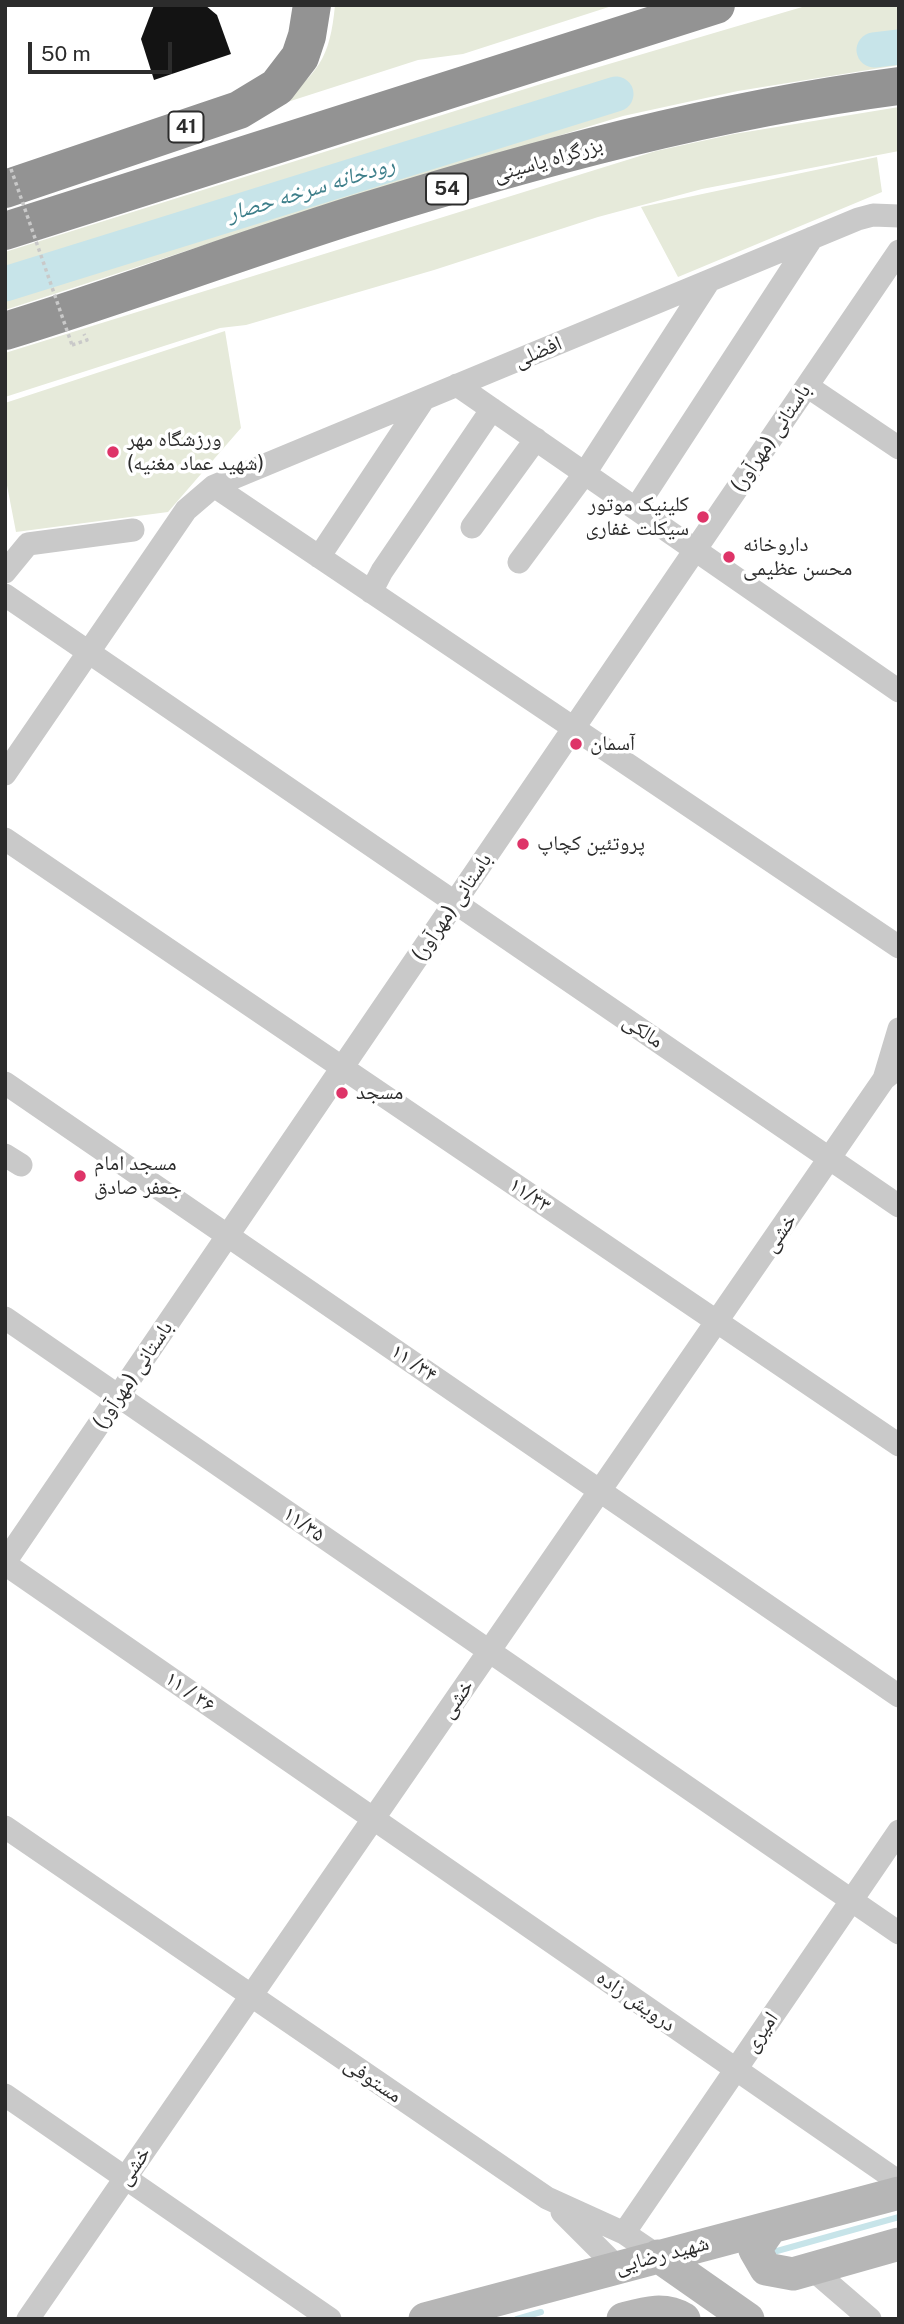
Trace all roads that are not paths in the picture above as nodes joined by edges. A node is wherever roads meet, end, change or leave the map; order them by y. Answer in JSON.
{"nodes":[{"id":1,"x":312,"y":5,"type":"edge"},
{"id":2,"x":716,"y":5,"type":"edge"},
{"id":3,"x":899,"y":86,"type":"edge"},
{"id":4,"x":8,"y":179,"type":"edge"},
{"id":5,"x":899,"y":216,"type":"edge"},
{"id":6,"x":5,"y":231,"type":"edge"},
{"id":7,"x":812,"y":238,"type":"junction"},
{"id":8,"x":899,"y":251,"type":"edge"},
{"id":9,"x":709,"y":281,"type":"junction"},
{"id":10,"x":5,"y":331,"type":"edge"},
{"id":11,"x":457,"y":386,"type":"junction"},
{"id":12,"x":807,"y":386,"type":"junction"},
{"id":13,"x":424,"y":399,"type":"junction"},
{"id":14,"x":492,"y":409,"type":"junction"},
{"id":15,"x":536,"y":439,"type":"junction"},
{"id":16,"x":899,"y":448,"type":"edge"},
{"id":17,"x":585,"y":473,"type":"junction"},
{"id":18,"x":214,"y":486,"type":"junction"},
{"id":19,"x":636,"y":508,"type":"junction"},
{"id":20,"x":472,"y":527,"type":"dead end"},
{"id":21,"x":133,"y":530,"type":"dead end"},
{"id":22,"x":696,"y":549,"type":"junction"},
{"id":23,"x":318,"y":557,"type":"junction"},
{"id":24,"x":519,"y":562,"type":"dead end"},
{"id":25,"x":5,"y":572,"type":"edge"},
{"id":26,"x":371,"y":592,"type":"junction"},
{"id":27,"x":5,"y":595,"type":"edge"},
{"id":28,"x":89,"y":652,"type":"junction"},
{"id":29,"x":899,"y":691,"type":"edge"},
{"id":30,"x":574,"y":728,"type":"junction"},
{"id":31,"x":5,"y":774,"type":"edge"},
{"id":32,"x":5,"y":839,"type":"edge"},
{"id":33,"x":455,"y":902,"type":"junction"},
{"id":34,"x":899,"y":947,"type":"edge"},
{"id":35,"x":899,"y":1029,"type":"edge"},
{"id":36,"x":342,"y":1068,"type":"junction"},
{"id":37,"x":892,"y":1073,"type":"edge"},
{"id":38,"x":5,"y":1083,"type":"edge"},
{"id":39,"x":831,"y":1160,"type":"junction"},
{"id":40,"x":899,"y":1206,"type":"edge"},
{"id":41,"x":228,"y":1236,"type":"junction"},
{"id":42,"x":5,"y":1318,"type":"edge"},
{"id":43,"x":718,"y":1323,"type":"junction"},
{"id":44,"x":118,"y":1396,"type":"junction"},
{"id":45,"x":899,"y":1445,"type":"edge"},
{"id":46,"x":601,"y":1492,"type":"junction"},
{"id":47,"x":5,"y":1563,"type":"edge"},
{"id":48,"x":490,"y":1652,"type":"junction"},
{"id":49,"x":899,"y":1696,"type":"edge"},
{"id":50,"x":374,"y":1819,"type":"junction"},
{"id":51,"x":5,"y":1827,"type":"edge"},
{"id":52,"x":899,"y":1831,"type":"edge"},
{"id":53,"x":851,"y":1901,"type":"junction"},
{"id":54,"x":899,"y":1933,"type":"edge"},
{"id":55,"x":252,"y":1996,"type":"junction"},
{"id":56,"x":736,"y":2069,"type":"junction"},
{"id":57,"x":5,"y":2095,"type":"edge"},
{"id":58,"x":125,"y":2178,"type":"junction"},
{"id":59,"x":899,"y":2182,"type":"edge"},
{"id":60,"x":899,"y":2193,"type":"edge"},
{"id":61,"x":547,"y":2198,"type":"junction"},
{"id":62,"x":771,"y":2227,"type":"junction"},
{"id":63,"x":624,"y":2233,"type":"junction"},
{"id":64,"x":899,"y":2244,"type":"edge"},
{"id":65,"x":658,"y":2256,"type":"junction"},
{"id":66,"x":617,"y":2267,"type":"junction"},
{"id":67,"x":812,"y":2269,"type":"junction"},
{"id":68,"x":634,"y":2316,"type":"edge"},
{"id":69,"x":28,"y":2319,"type":"edge"},
{"id":70,"x":330,"y":2319,"type":"edge"},
{"id":71,"x":425,"y":2319,"type":"edge"},
{"id":72,"x":684,"y":2319,"type":"edge"},
{"id":73,"x":748,"y":2319,"type":"edge"},
{"id":74,"x":870,"y":2319,"type":"edge"}],
"edges":[{"from":1,"to":4,"type":"highway","number":"41"},
{"from":2,"to":6,"type":"highway"},
{"from":3,"to":10,"type":"highway","name":"بزرگراه یاسینی","number":"54"},
{"from":5,"to":7,"type":"street","name":"افضلی"},
{"from":7,"to":9,"type":"street","name":"افضلی"},
{"from":7,"to":19,"type":"street"},
{"from":8,"to":12,"type":"street","name":"باستانی (مهرآور)"},
{"from":9,"to":11,"type":"street","name":"افضلی"},
{"from":9,"to":17,"type":"street"},
{"from":11,"to":13,"type":"street","name":"افضلی"},
{"from":11,"to":14,"type":"street"},
{"from":12,"to":16,"type":"street"},
{"from":12,"to":22,"type":"street","name":"باستانی (مهرآور)"},
{"from":13,"to":18,"type":"street","name":"افضلی"},
{"from":13,"to":23,"type":"street"},
{"from":14,"to":15,"type":"street"},
{"from":14,"to":26,"type":"street"},
{"from":15,"to":17,"type":"street"},
{"from":15,"to":20,"type":"street"},
{"from":17,"to":19,"type":"street"},
{"from":17,"to":24,"type":"street"},
{"from":18,"to":23,"type":"street"},
{"from":18,"to":28,"type":"street","name":"افضلی"},
{"from":19,"to":22,"type":"street"},
{"from":21,"to":25,"type":"street"},
{"from":22,"to":29,"type":"street"},
{"from":22,"to":30,"type":"street","name":"باستانی (مهرآور)"},
{"from":23,"to":26,"type":"street"},
{"from":26,"to":30,"type":"street"},
{"from":27,"to":28,"type":"street","name":"مالکی"},
{"from":28,"to":31,"type":"street","name":"افضلی"},
{"from":28,"to":33,"type":"street","name":"مالکی"},
{"from":30,"to":33,"type":"street","name":"باستانی (مهرآور)"},
{"from":30,"to":34,"type":"street"},
{"from":32,"to":36,"type":"street","name":"۱۱/۳۳"},
{"from":33,"to":36,"type":"street","name":"باستانی (مهرآور)"},
{"from":33,"to":39,"type":"street","name":"مالکی"},
{"from":35,"to":37,"type":"street","name":"خشی"},
{"from":36,"to":41,"type":"street","name":"باستانی (مهرآور)"},
{"from":36,"to":43,"type":"street","name":"۱۱/۳۳"},
{"from":37,"to":39,"type":"street","name":"خشی"},
{"from":38,"to":41,"type":"street","name":"۱۱ /۳۴"},
{"from":39,"to":40,"type":"street","name":"مالکی"},
{"from":39,"to":43,"type":"street","name":"خشی"},
{"from":41,"to":44,"type":"street","name":"باستانی (مهرآور)"},
{"from":41,"to":46,"type":"street","name":"۱۱ /۳۴"},
{"from":42,"to":44,"type":"street","name":"۱۱/۳۵"},
{"from":43,"to":45,"type":"street","name":"۱۱/۳۳"},
{"from":43,"to":46,"type":"street","name":"خشی"},
{"from":44,"to":47,"type":"street","name":"باستانی (مهرآور)"},
{"from":44,"to":48,"type":"street","name":"۱۱/۳۵"},
{"from":46,"to":48,"type":"street","name":"خشی"},
{"from":46,"to":49,"type":"street","name":"۱۱ /۳۴"},
{"from":47,"to":50,"type":"street","name":"۱۱ / ۳۶"},
{"from":48,"to":50,"type":"street","name":"خشی"},
{"from":48,"to":53,"type":"street","name":"۱۱/۳۵"},
{"from":50,"to":55,"type":"street","name":"خشی"},
{"from":50,"to":56,"type":"street","name":"درویش زاده"},
{"from":51,"to":55,"type":"street","name":"مستوفی"},
{"from":52,"to":53,"type":"street","name":"امیری"},
{"from":53,"to":54,"type":"street","name":"۱۱/۳۵"},
{"from":53,"to":56,"type":"street","name":"امیری"},
{"from":55,"to":58,"type":"street","name":"خشی"},
{"from":55,"to":61,"type":"street","name":"مستوفی"},
{"from":56,"to":59,"type":"street","name":"درویش زاده"},
{"from":56,"to":63,"type":"street","name":"امیری"},
{"from":57,"to":58,"type":"street"},
{"from":58,"to":69,"type":"street","name":"خشی"},
{"from":58,"to":70,"type":"street"},
{"from":60,"to":62,"type":"main road","name":"شهید رضایی"},
{"from":61,"to":63,"type":"street","name":"مستوفی"},
{"from":61,"to":66,"type":"street"},
{"from":62,"to":65,"type":"main road","name":"شهید رضایی"},
{"from":62,"to":67,"type":"main road"},
{"from":63,"to":65,"type":"street","name":"مستوفی"},
{"from":64,"to":67,"type":"main road"},
{"from":65,"to":66,"type":"main road","name":"شهید رضایی"},
{"from":65,"to":73,"type":"main road","name":"مستوفی"},
{"from":66,"to":71,"type":"main road","name":"شهید رضایی"},
{"from":67,"to":74,"type":"street"},
{"from":68,"to":72,"type":"main road"}]}
